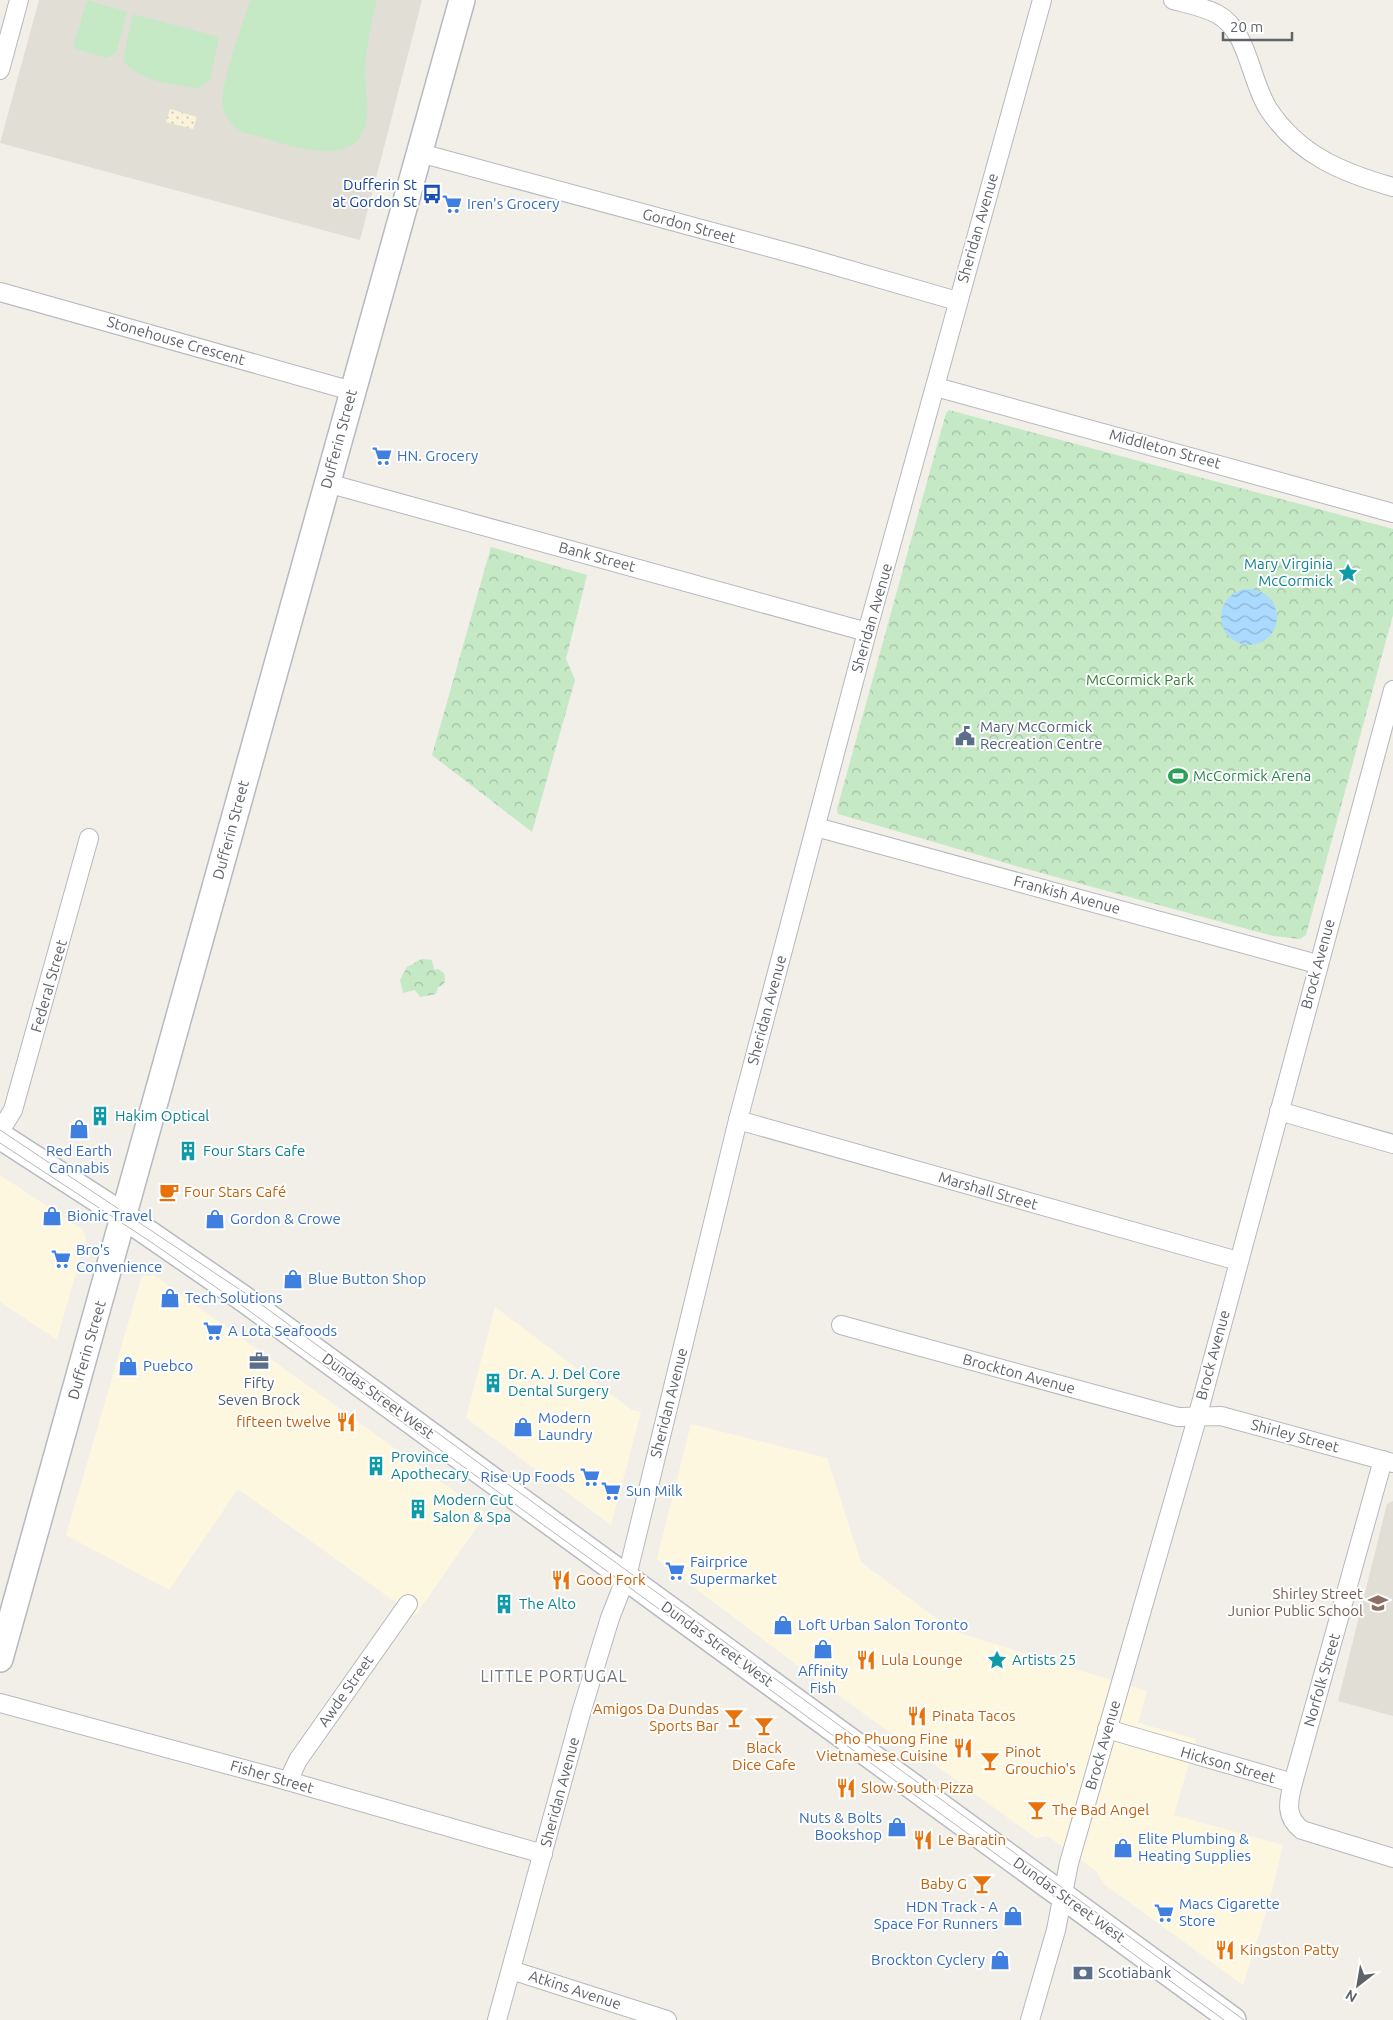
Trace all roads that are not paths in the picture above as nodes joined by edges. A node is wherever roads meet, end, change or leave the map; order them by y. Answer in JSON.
{"nodes":[{"id":1,"x":19,"y":0,"type":"edge"},
{"id":2,"x":462,"y":0,"type":"edge"},
{"id":3,"x":1042,"y":0,"type":"edge"},
{"id":4,"x":1173,"y":0,"type":"edge"},
{"id":5,"x":0,"y":70,"type":"edge"},
{"id":6,"x":420,"y":153,"type":"junction"},
{"id":7,"x":1393,"y":187,"type":"edge"},
{"id":8,"x":0,"y":292,"type":"edge"},
{"id":9,"x":957,"y":302,"type":"junction"},
{"id":10,"x":936,"y":387,"type":"junction"},
{"id":11,"x":352,"y":391,"type":"junction"},
{"id":12,"x":327,"y":484,"type":"junction"},
{"id":13,"x":1393,"y":513,"type":"edge"},
{"id":14,"x":867,"y":632,"type":"junction"},
{"id":15,"x":1393,"y":690,"type":"edge"},
{"id":16,"x":816,"y":827,"type":"junction"},
{"id":17,"x":90,"y":838,"type":"dead end"},
{"id":18,"x":1318,"y":964,"type":"junction"},
{"id":19,"x":1279,"y":1111,"type":"junction"},
{"id":20,"x":738,"y":1120,"type":"junction"},
{"id":21,"x":0,"y":1131,"type":"edge"},
{"id":22,"x":0,"y":1136,"type":"edge"},
{"id":23,"x":1393,"y":1144,"type":"edge"},
{"id":24,"x":125,"y":1217,"type":"junction"},
{"id":25,"x":1238,"y":1261,"type":"junction"},
{"id":26,"x":842,"y":1325,"type":"dead end"},
{"id":27,"x":1197,"y":1416,"type":"junction"},
{"id":28,"x":1388,"y":1462,"type":"edge"},
{"id":29,"x":625,"y":1577,"type":"junction"},
{"id":30,"x":408,"y":1604,"type":"dead end"},
{"id":31,"x":0,"y":1659,"type":"edge"},
{"id":32,"x":0,"y":1704,"type":"edge"},
{"id":33,"x":1107,"y":1729,"type":"junction"},
{"id":34,"x":288,"y":1781,"type":"junction"},
{"id":35,"x":1293,"y":1783,"type":"junction"},
{"id":36,"x":543,"y":1854,"type":"junction"},
{"id":37,"x":1393,"y":1858,"type":"edge"},
{"id":38,"x":1062,"y":1895,"type":"junction"},
{"id":39,"x":511,"y":1970,"type":"junction"},
{"id":40,"x":497,"y":2020,"type":"edge"},
{"id":41,"x":668,"y":2020,"type":"edge"},
{"id":42,"x":1030,"y":2020,"type":"edge"},
{"id":43,"x":1233,"y":2020,"type":"edge"}],
"edges":[{"from":1,"to":5,"type":"street"},
{"from":2,"to":6,"type":"main road","name":"Dufferin Street"},
{"from":3,"to":9,"type":"street","name":"Sheridan Avenue"},
{"from":4,"to":7,"type":"street"},
{"from":6,"to":9,"type":"street","name":"Gordon Street"},
{"from":6,"to":11,"type":"main road","name":"Dufferin Street"},
{"from":8,"to":11,"type":"street","name":"Stonehouse Crescent"},
{"from":9,"to":10,"type":"street","name":"Sheridan Avenue"},
{"from":10,"to":13,"type":"street","name":"Middleton Street"},
{"from":10,"to":14,"type":"street","name":"Sheridan Avenue"},
{"from":11,"to":12,"type":"main road","name":"Dufferin Street"},
{"from":12,"to":14,"type":"street","name":"Bank Street"},
{"from":12,"to":24,"type":"main road","name":"Dufferin Street"},
{"from":14,"to":16,"type":"street","name":"Sheridan Avenue"},
{"from":15,"to":18,"type":"street","name":"Brock Avenue"},
{"from":16,"to":18,"type":"street","name":"Frankish Avenue"},
{"from":16,"to":20,"type":"street","name":"Sheridan Avenue"},
{"from":17,"to":21,"type":"street","name":"Federal Street"},
{"from":18,"to":19,"type":"street","name":"Brock Avenue"},
{"from":19,"to":23,"type":"street"},
{"from":19,"to":25,"type":"street","name":"Brock Avenue"},
{"from":20,"to":25,"type":"street","name":"Marshall Street"},
{"from":20,"to":29,"type":"street","name":"Sheridan Avenue"},
{"from":22,"to":24,"type":"main road","name":"Dundas Street West"},
{"from":24,"to":29,"type":"main road","name":"Dundas Street West"},
{"from":24,"to":31,"type":"main road","name":"Dufferin Street"},
{"from":25,"to":27,"type":"street","name":"Brock Avenue"},
{"from":26,"to":27,"type":"street","name":"Brockton Avenue"},
{"from":27,"to":28,"type":"street","name":"Shirley Street"},
{"from":27,"to":33,"type":"street","name":"Brock Avenue"},
{"from":28,"to":35,"type":"street","name":"Norfolk Street"},
{"from":29,"to":36,"type":"street","name":"Sheridan Avenue"},
{"from":29,"to":38,"type":"main road","name":"Dundas Street West"},
{"from":30,"to":34,"type":"street","name":"Awde Street"},
{"from":32,"to":34,"type":"street","name":"Fisher Street"},
{"from":33,"to":35,"type":"street","name":"Hickson Street"},
{"from":33,"to":38,"type":"street","name":"Brock Avenue"},
{"from":34,"to":36,"type":"street","name":"Fisher Street"},
{"from":35,"to":37,"type":"street","name":"Hickson Street"},
{"from":36,"to":39,"type":"street","name":"Sheridan Avenue"},
{"from":38,"to":42,"type":"street","name":"Brock Avenue"},
{"from":38,"to":43,"type":"main road","name":"Dundas Street West"},
{"from":39,"to":40,"type":"street","name":"Sheridan Avenue"},
{"from":39,"to":41,"type":"street","name":"Atkins Avenue"}]}
